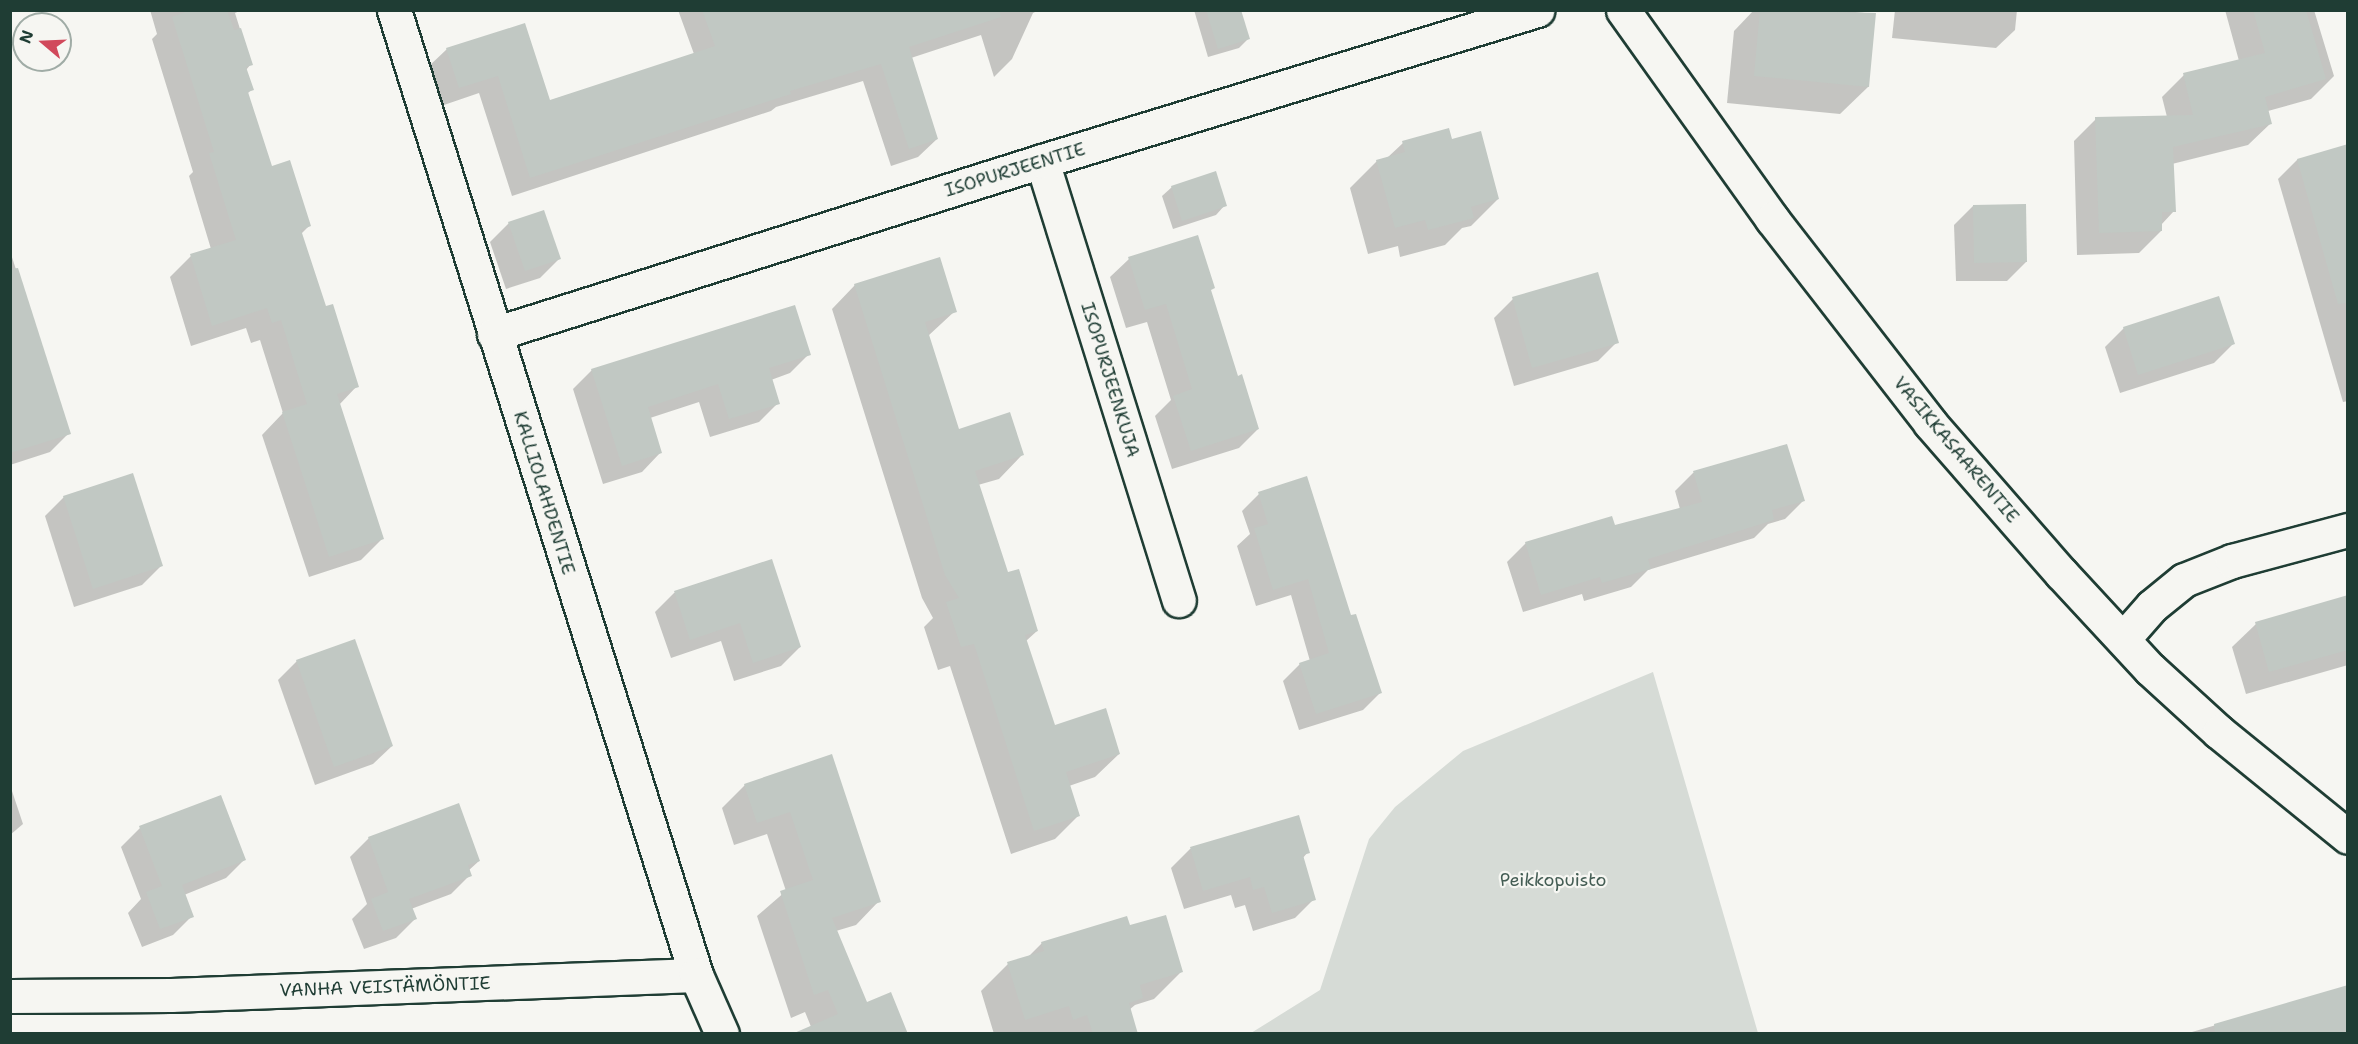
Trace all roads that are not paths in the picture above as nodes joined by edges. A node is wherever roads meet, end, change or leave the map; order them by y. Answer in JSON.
{"nodes":[{"id":1,"x":394,"y":10,"type":"edge"},
{"id":2,"x":1537,"y":10,"type":"edge"},
{"id":3,"x":1623,"y":10,"type":"edge"},
{"id":4,"x":1042,"y":161,"type":"junction"},
{"id":5,"x":494,"y":334,"type":"junction"},
{"id":6,"x":2348,"y":530,"type":"edge"},
{"id":7,"x":1179,"y":600,"type":"dead end"},
{"id":8,"x":2122,"y":639,"type":"junction"},
{"id":9,"x":2348,"y":837,"type":"edge"},
{"id":10,"x":696,"y":975,"type":"junction"},
{"id":11,"x":10,"y":996,"type":"edge"},
{"id":12,"x":722,"y":1034,"type":"edge"}],
"edges":[{"from":1,"to":5,"type":"street","name":"KALLIOLAHDENTIE"},
{"from":2,"to":4,"type":"street","name":"ISOPURJEENTIE"},
{"from":3,"to":8,"type":"street","name":"VASIKKASAARENTIE"},
{"from":4,"to":5,"type":"street","name":"ISOPURJEENTIE"},
{"from":4,"to":7,"type":"street","name":"ISOPURJEENKUJA"},
{"from":5,"to":10,"type":"street","name":"KALLIOLAHDENTIE"},
{"from":6,"to":8,"type":"street"},
{"from":8,"to":9,"type":"street","name":"VASIKKASAARENTIE"},
{"from":10,"to":11,"type":"street","name":"VANHA VEISTÄMÖNTIE"},
{"from":10,"to":12,"type":"street"}]}
